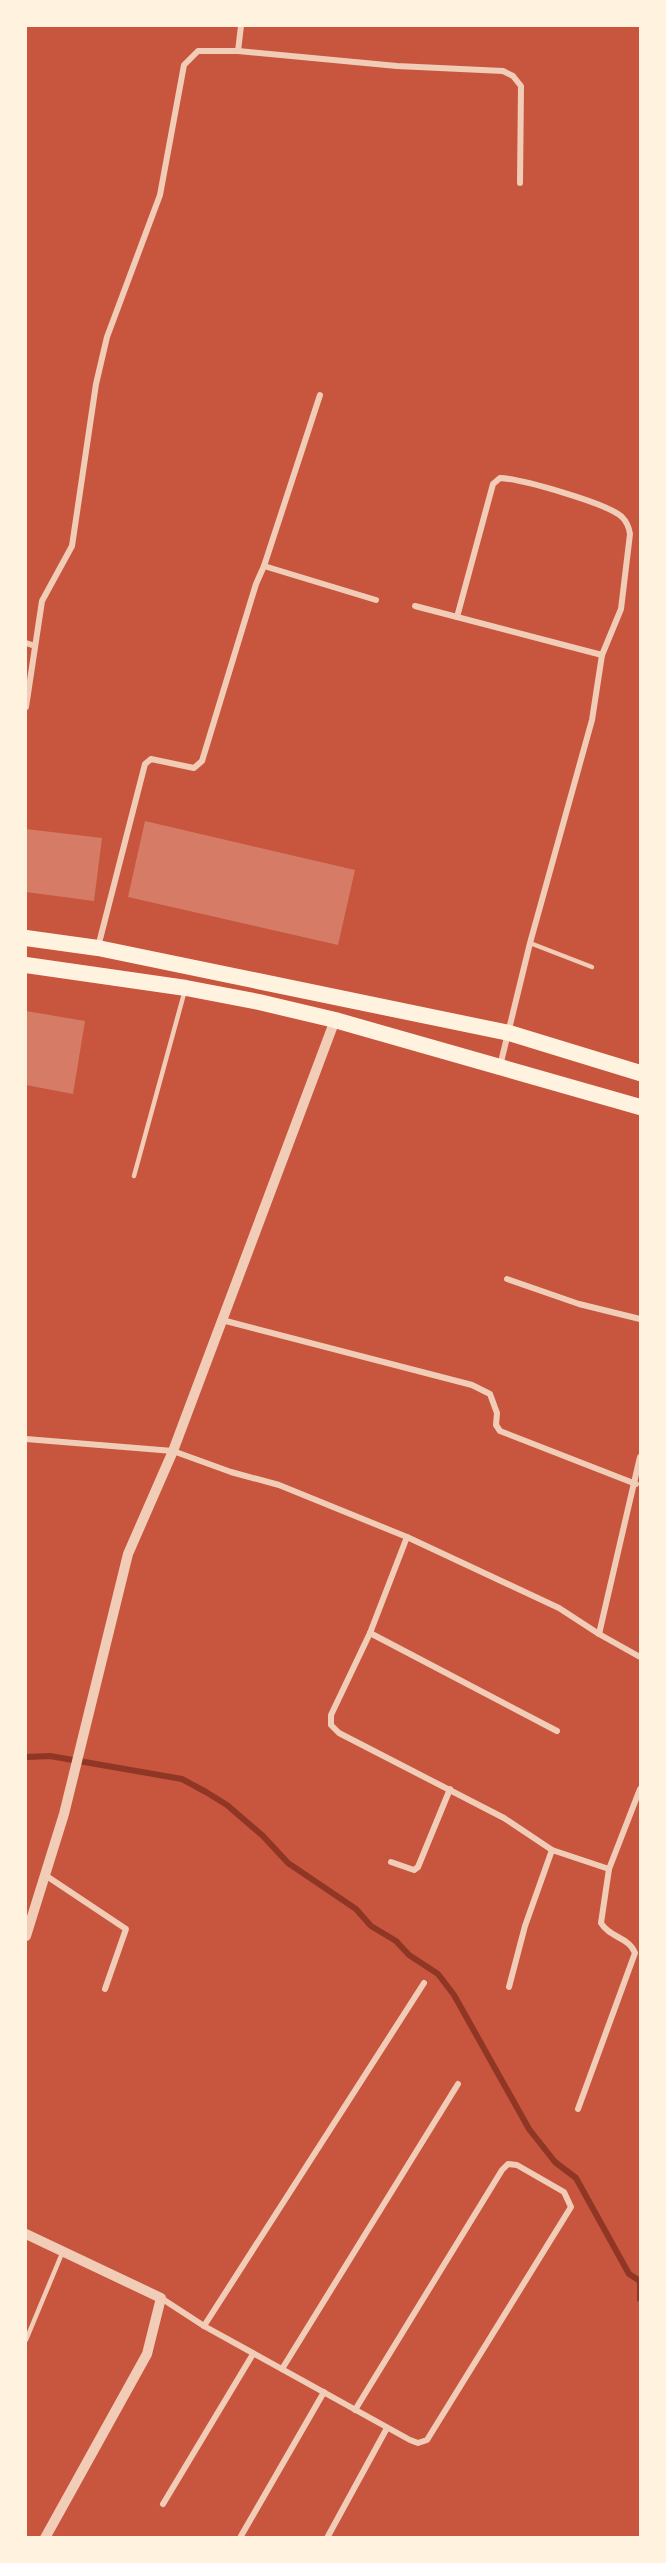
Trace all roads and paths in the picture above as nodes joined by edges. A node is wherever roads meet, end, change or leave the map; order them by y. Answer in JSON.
{"nodes":[{"id":1,"x":240,"y":26,"type":"edge"},
{"id":2,"x":238,"y":51,"type":"junction"},
{"id":3,"x":520,"y":183,"type":"dead end"},
{"id":4,"x":320,"y":395,"type":"dead end"},
{"id":5,"x":264,"y":566,"type":"junction"},
{"id":6,"x":376,"y":600,"type":"dead end"},
{"id":7,"x":415,"y":606,"type":"dead end"},
{"id":8,"x":457,"y":617,"type":"junction"},
{"id":9,"x":26,"y":642,"type":"edge"},
{"id":10,"x":35,"y":646,"type":"junction"},
{"id":11,"x":602,"y":655,"type":"junction"},
{"id":12,"x":26,"y":707,"type":"edge"},
{"id":13,"x":26,"y":938,"type":"edge"},
{"id":14,"x":530,"y":943,"type":"junction"},
{"id":15,"x":98,"y":948,"type":"junction"},
{"id":16,"x":26,"y":965,"type":"edge"},
{"id":17,"x":592,"y":967,"type":"dead end"},
{"id":18,"x":186,"y":988,"type":"junction"},
{"id":19,"x":334,"y":1020,"type":"junction"},
{"id":20,"x":508,"y":1033,"type":"junction"},
{"id":21,"x":500,"y":1069,"type":"junction"},
{"id":22,"x":640,"y":1073,"type":"edge"},
{"id":23,"x":640,"y":1107,"type":"edge"},
{"id":24,"x":134,"y":1176,"type":"dead end"},
{"id":25,"x":507,"y":1279,"type":"dead end"},
{"id":26,"x":640,"y":1319,"type":"edge"},
{"id":27,"x":222,"y":1320,"type":"junction"},
{"id":28,"x":26,"y":1439,"type":"edge"},
{"id":29,"x":173,"y":1451,"type":"junction"},
{"id":30,"x":640,"y":1456,"type":"edge"},
{"id":31,"x":636,"y":1484,"type":"junction"},
{"id":32,"x":407,"y":1537,"type":"junction"},
{"id":33,"x":370,"y":1634,"type":"junction"},
{"id":34,"x":599,"y":1634,"type":"junction"},
{"id":35,"x":640,"y":1657,"type":"edge"},
{"id":36,"x":557,"y":1731,"type":"dead end"},
{"id":37,"x":450,"y":1789,"type":"junction"},
{"id":38,"x":640,"y":1789,"type":"edge"},
{"id":39,"x":552,"y":1850,"type":"junction"},
{"id":40,"x":391,"y":1862,"type":"dead end"},
{"id":41,"x":609,"y":1869,"type":"junction"},
{"id":42,"x":44,"y":1875,"type":"junction"},
{"id":43,"x":26,"y":1935,"type":"edge"},
{"id":44,"x":424,"y":1983,"type":"dead end"},
{"id":45,"x":509,"y":1987,"type":"dead end"},
{"id":46,"x":105,"y":1989,"type":"dead end"},
{"id":47,"x":458,"y":2084,"type":"dead end"},
{"id":48,"x":579,"y":2109,"type":"dead end"},
{"id":49,"x":26,"y":2234,"type":"edge"},
{"id":50,"x":63,"y":2250,"type":"junction"},
{"id":51,"x":161,"y":2298,"type":"junction"},
{"id":52,"x":204,"y":2326,"type":"junction"},
{"id":53,"x":26,"y":2340,"type":"edge"},
{"id":54,"x":253,"y":2354,"type":"junction"},
{"id":55,"x":282,"y":2369,"type":"junction"},
{"id":56,"x":324,"y":2392,"type":"junction"},
{"id":57,"x":355,"y":2410,"type":"junction"},
{"id":58,"x":387,"y":2428,"type":"junction"},
{"id":59,"x":163,"y":2504,"type":"dead end"},
{"id":60,"x":241,"y":2536,"type":"dead end"},
{"id":61,"x":45,"y":2538,"type":"edge"},
{"id":62,"x":327,"y":2538,"type":"edge"}],
"edges":[{"from":1,"to":2,"type":"street"},
{"from":2,"to":3,"type":"street"},
{"from":2,"to":10,"type":"street"},
{"from":4,"to":5,"type":"street"},
{"from":5,"to":6,"type":"street"},
{"from":5,"to":15,"type":"street"},
{"from":7,"to":8,"type":"street"},
{"from":8,"to":11,"type":"street"},
{"from":8,"to":11,"type":"street"},
{"from":9,"to":10,"type":"street"},
{"from":10,"to":12,"type":"street"},
{"from":11,"to":14,"type":"street"},
{"from":13,"to":15,"type":"highway"},
{"from":14,"to":17,"type":"lane"},
{"from":14,"to":20,"type":"street"},
{"from":15,"to":20,"type":"highway"},
{"from":16,"to":18,"type":"highway"},
{"from":18,"to":19,"type":"highway"},
{"from":18,"to":24,"type":"lane"},
{"from":19,"to":21,"type":"highway"},
{"from":19,"to":27,"type":"street"},
{"from":20,"to":21,"type":"street"},
{"from":20,"to":22,"type":"highway"},
{"from":21,"to":23,"type":"highway"},
{"from":25,"to":26,"type":"street"},
{"from":27,"to":29,"type":"street"},
{"from":27,"to":31,"type":"street"},
{"from":28,"to":29,"type":"street"},
{"from":29,"to":32,"type":"street"},
{"from":29,"to":42,"type":"street"},
{"from":30,"to":31,"type":"street"},
{"from":31,"to":34,"type":"street"},
{"from":32,"to":33,"type":"street"},
{"from":32,"to":34,"type":"street"},
{"from":33,"to":36,"type":"street"},
{"from":33,"to":37,"type":"street"},
{"from":34,"to":35,"type":"street"},
{"from":37,"to":39,"type":"street"},
{"from":37,"to":40,"type":"street"},
{"from":38,"to":41,"type":"street"},
{"from":39,"to":41,"type":"street"},
{"from":39,"to":45,"type":"street"},
{"from":41,"to":48,"type":"street"},
{"from":42,"to":43,"type":"street"},
{"from":42,"to":46,"type":"street"},
{"from":44,"to":52,"type":"street"},
{"from":47,"to":55,"type":"street"},
{"from":49,"to":50,"type":"street"},
{"from":50,"to":51,"type":"street"},
{"from":50,"to":53,"type":"lane"},
{"from":51,"to":52,"type":"street"},
{"from":51,"to":61,"type":"street"},
{"from":52,"to":54,"type":"street"},
{"from":54,"to":55,"type":"street"},
{"from":54,"to":59,"type":"street"},
{"from":55,"to":56,"type":"street"},
{"from":56,"to":57,"type":"street"},
{"from":56,"to":60,"type":"street"},
{"from":57,"to":58,"type":"street"},
{"from":57,"to":58,"type":"street"},
{"from":58,"to":62,"type":"street"}]}
